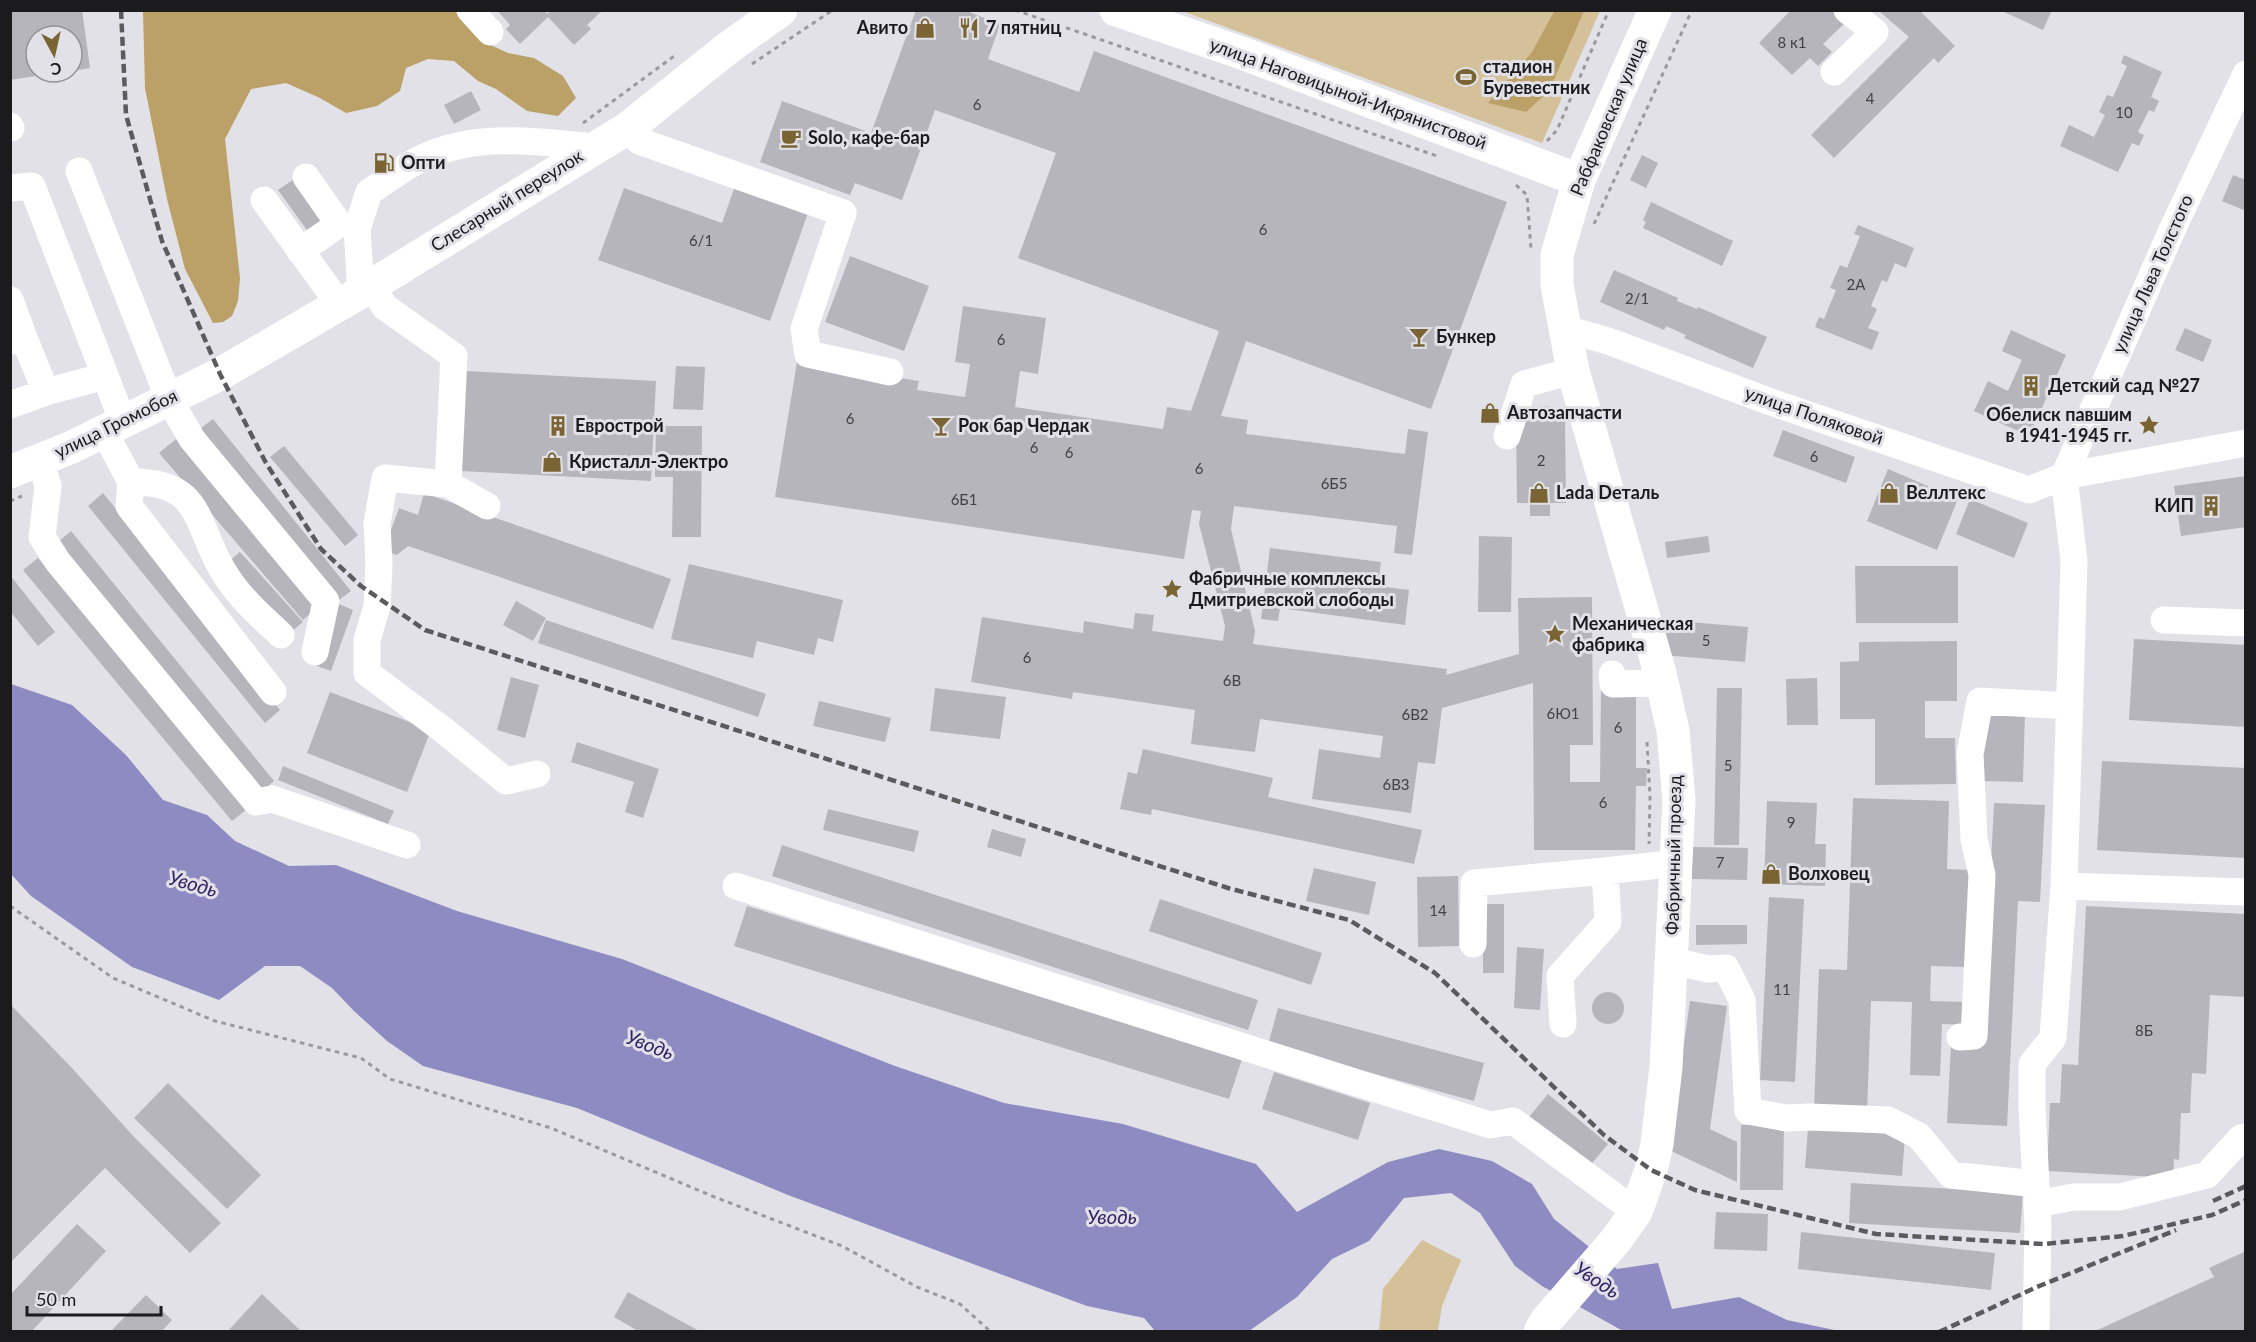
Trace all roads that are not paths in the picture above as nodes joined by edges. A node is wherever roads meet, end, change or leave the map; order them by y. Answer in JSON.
{"nodes":[{"id":1,"x":470,"y":10,"type":"edge"},
{"id":2,"x":781,"y":10,"type":"edge"},
{"id":3,"x":1116,"y":10,"type":"edge"},
{"id":4,"x":1655,"y":10,"type":"edge"},
{"id":5,"x":1847,"y":10,"type":"edge"},
{"id":6,"x":490,"y":32,"type":"dead end"},
{"id":7,"x":1834,"y":72,"type":"dead end"},
{"id":8,"x":2246,"y":74,"type":"edge"},
{"id":9,"x":628,"y":128,"type":"junction"},
{"id":10,"x":595,"y":147,"type":"junction"},
{"id":11,"x":79,"y":171,"type":"dead end"},
{"id":12,"x":306,"y":177,"type":"dead end"},
{"id":13,"x":1579,"y":180,"type":"junction"},
{"id":14,"x":10,"y":188,"type":"edge"},
{"id":15,"x":264,"y":200,"type":"dead end"},
{"id":16,"x":300,"y":251,"type":"junction"},
{"id":17,"x":357,"y":294,"type":"junction"},
{"id":18,"x":10,"y":300,"type":"edge"},
{"id":19,"x":1564,"y":331,"type":"junction"},
{"id":20,"x":15,"y":337,"type":"edge"},
{"id":21,"x":1573,"y":370,"type":"junction"},
{"id":22,"x":890,"y":372,"type":"dead end"},
{"id":23,"x":220,"y":374,"type":"joint"},
{"id":24,"x":105,"y":376,"type":"junction"},
{"id":25,"x":46,"y":392,"type":"junction"},
{"id":26,"x":170,"y":399,"type":"junction"},
{"id":27,"x":10,"y":405,"type":"edge"},
{"id":28,"x":114,"y":426,"type":"junction"},
{"id":29,"x":1507,"y":436,"type":"dead end"},
{"id":30,"x":2246,"y":443,"type":"edge"},
{"id":31,"x":25,"y":466,"type":"edge"},
{"id":32,"x":2064,"y":476,"type":"junction"},
{"id":33,"x":131,"y":482,"type":"junction"},
{"id":34,"x":448,"y":484,"type":"junction"},
{"id":35,"x":487,"y":506,"type":"dead end"},
{"id":36,"x":2164,"y":620,"type":"dead end"},
{"id":37,"x":2246,"y":623,"type":"edge"},
{"id":38,"x":281,"y":635,"type":"dead end"},
{"id":39,"x":315,"y":652,"type":"dead end"},
{"id":40,"x":1612,"y":674,"type":"dead end"},
{"id":41,"x":1662,"y":683,"type":"junction"},
{"id":42,"x":273,"y":692,"type":"dead end"},
{"id":43,"x":2070,"y":706,"type":"junction"},
{"id":44,"x":537,"y":774,"type":"dead end"},
{"id":45,"x":407,"y":845,"type":"dead end"},
{"id":46,"x":1663,"y":864,"type":"junction"},
{"id":47,"x":1605,"y":871,"type":"junction"},
{"id":48,"x":736,"y":886,"type":"dead end"},
{"id":49,"x":2064,"y":886,"type":"junction"},
{"id":50,"x":2246,"y":892,"type":"edge"},
{"id":51,"x":1473,"y":944,"type":"dead end"},
{"id":52,"x":1672,"y":961,"type":"junction"},
{"id":53,"x":1563,"y":1024,"type":"dead end"},
{"id":54,"x":1960,"y":1037,"type":"dead end"},
{"id":55,"x":2246,"y":1137,"type":"edge"},
{"id":56,"x":2037,"y":1194,"type":"junction"},
{"id":57,"x":1636,"y":1212,"type":"junction"},
{"id":58,"x":1543,"y":1326,"type":"edge"},
{"id":59,"x":2036,"y":1332,"type":"edge"}],
"edges":[{"from":1,"to":6,"type":"street"},
{"from":2,"to":9,"type":"main road","name":"Слесарный переулок"},
{"from":3,"to":13,"type":"main road","name":"улица Наговицыной-Икрянистовой"},
{"from":4,"to":13,"type":"main road","name":"Рабфаковская улица"},
{"from":5,"to":7,"type":"street"},
{"from":8,"to":32,"type":"street","name":"улица Льва Толстого"},
{"from":9,"to":10,"type":"main road","name":"Слесарный переулок"},
{"from":9,"to":22,"type":"street"},
{"from":10,"to":17,"type":"main road","name":"Слесарный переулок"},
{"from":10,"to":17,"type":"street"},
{"from":11,"to":26,"type":"street"},
{"from":12,"to":16,"type":"street"},
{"from":13,"to":19,"type":"main road","name":"Рабфаковская улица"},
{"from":14,"to":24,"type":"street"},
{"from":15,"to":16,"type":"street"},
{"from":16,"to":17,"type":"street"},
{"from":17,"to":23,"type":"main road","name":"Слесарный переулок"},
{"from":17,"to":34,"type":"street"},
{"from":18,"to":20,"type":"street"},
{"from":19,"to":21,"type":"main road","name":"Фабричный проезд"},
{"from":19,"to":32,"type":"street","name":"улица Поляковой"},
{"from":20,"to":25,"type":"street"},
{"from":21,"to":29,"type":"street"},
{"from":21,"to":41,"type":"main road","name":"Фабричный проезд"},
{"from":23,"to":26,"type":"main road","name":"улица Громобоя"},
{"from":24,"to":25,"type":"street"},
{"from":24,"to":28,"type":"street"},
{"from":25,"to":27,"type":"street"},
{"from":26,"to":28,"type":"main road","name":"улица Громобоя"},
{"from":26,"to":39,"type":"street"},
{"from":28,"to":31,"type":"main road","name":"улица Громобоя"},
{"from":28,"to":33,"type":"street"},
{"from":30,"to":32,"type":"street","name":"улица Поляковой"},
{"from":31,"to":45,"type":"street"},
{"from":32,"to":43,"type":"street"},
{"from":33,"to":38,"type":"street"},
{"from":33,"to":42,"type":"street"},
{"from":34,"to":35,"type":"street"},
{"from":34,"to":44,"type":"street"},
{"from":36,"to":37,"type":"street"},
{"from":40,"to":41,"type":"street"},
{"from":41,"to":46,"type":"main road","name":"Фабричный проезд"},
{"from":43,"to":49,"type":"street"},
{"from":43,"to":54,"type":"street"},
{"from":46,"to":47,"type":"street"},
{"from":46,"to":52,"type":"main road","name":"Фабричный проезд"},
{"from":47,"to":51,"type":"street"},
{"from":47,"to":53,"type":"street"},
{"from":48,"to":57,"type":"street"},
{"from":49,"to":50,"type":"street"},
{"from":49,"to":56,"type":"street"},
{"from":52,"to":56,"type":"street"},
{"from":52,"to":57,"type":"main road","name":"Фабричный проезд"},
{"from":55,"to":56,"type":"street"},
{"from":56,"to":59,"type":"street"},
{"from":57,"to":58,"type":"main road","name":"Фабричный проезд"}]}
